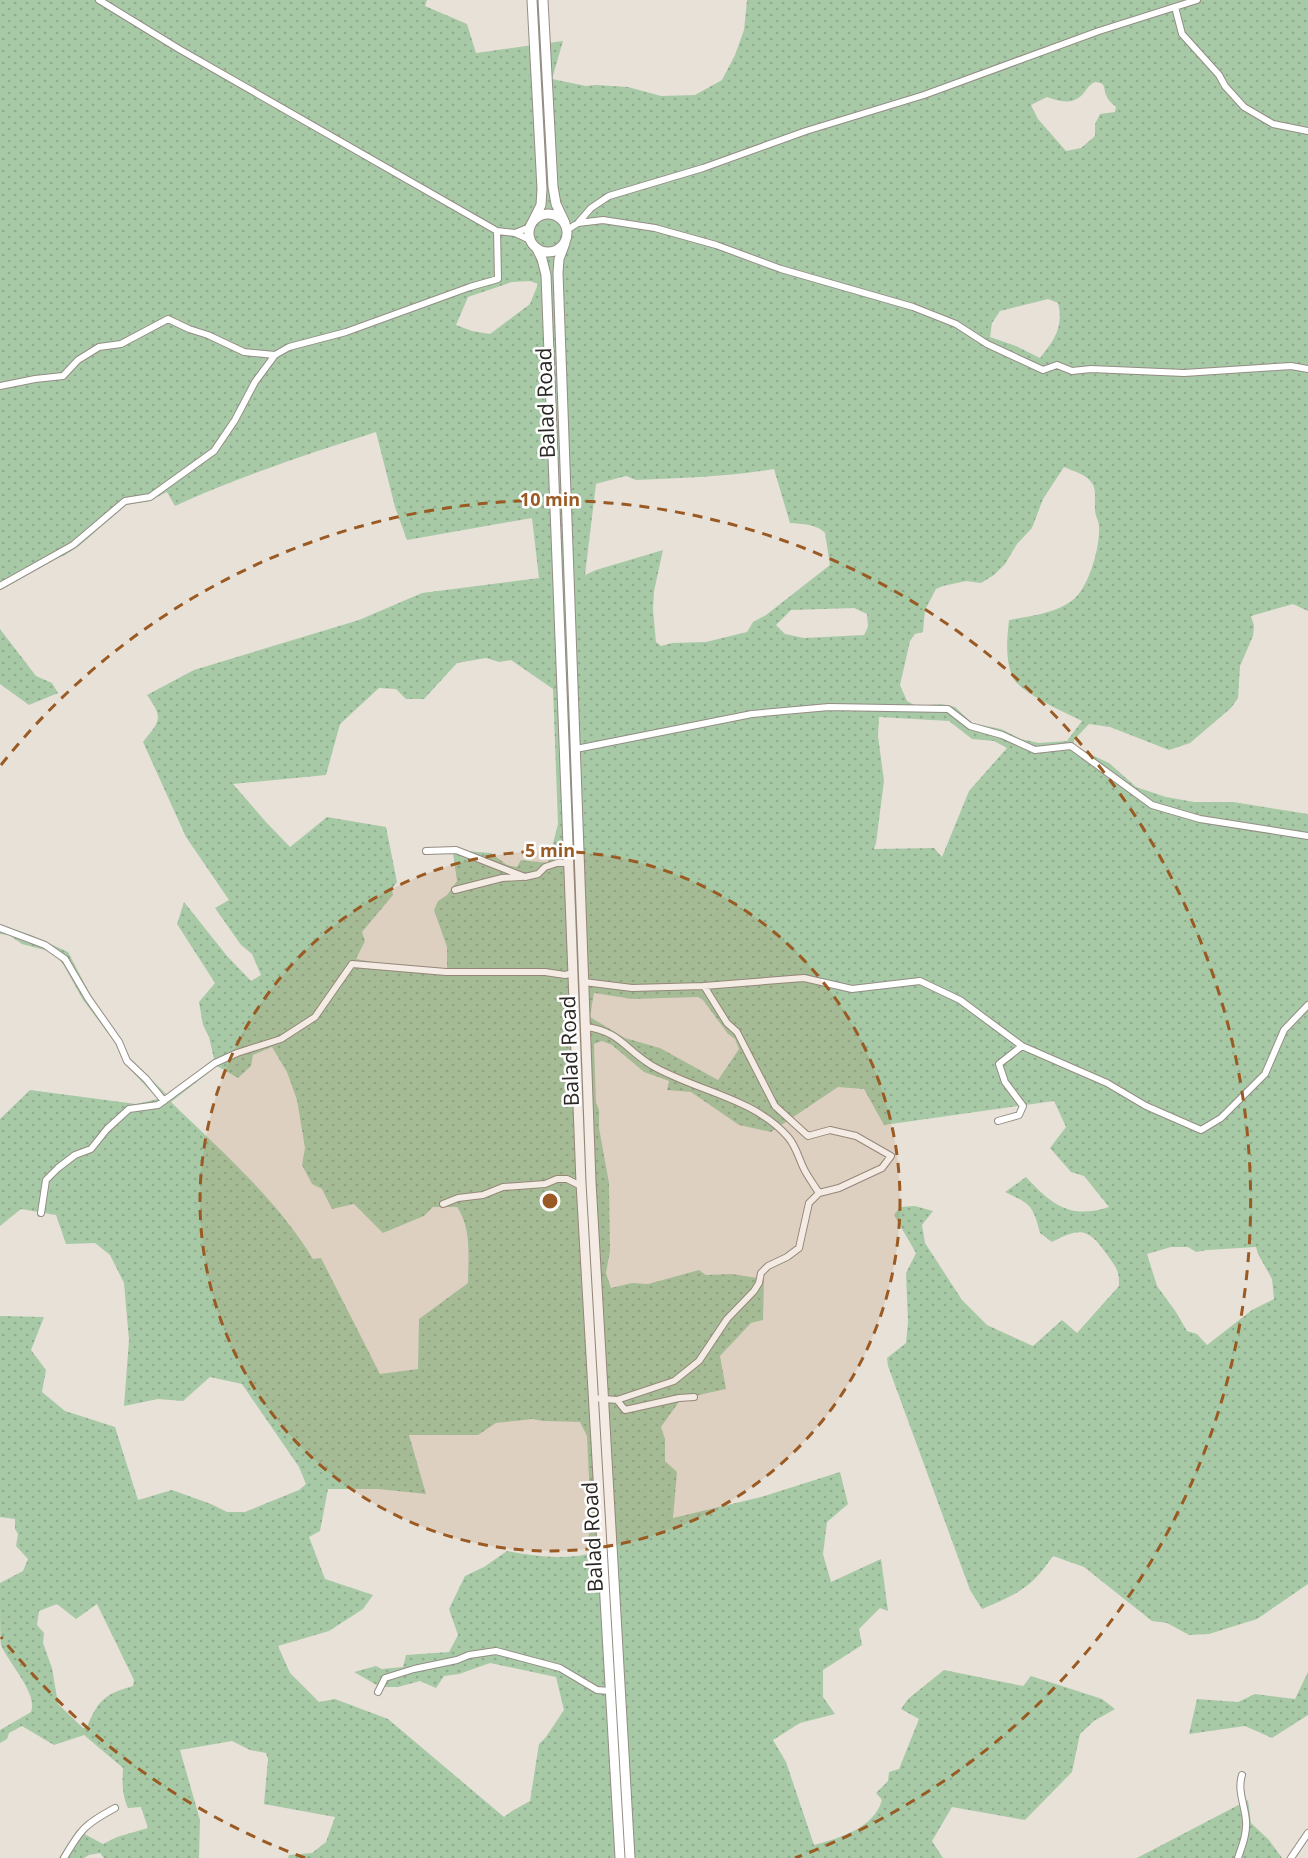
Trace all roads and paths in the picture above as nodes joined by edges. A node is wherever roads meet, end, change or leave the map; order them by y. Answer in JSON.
{"nodes":[{"id":1,"x":99,"y":0,"type":"edge"},
{"id":2,"x":532,"y":0,"type":"edge"},
{"id":3,"x":543,"y":0,"type":"edge"},
{"id":4,"x":1197,"y":0,"type":"edge"},
{"id":5,"x":1175,"y":7,"type":"junction"},
{"id":6,"x":1308,"y":131,"type":"edge"},
{"id":7,"x":531,"y":224,"type":"junction"},
{"id":8,"x":578,"y":224,"type":"junction"},
{"id":9,"x":566,"y":227,"type":"junction"},
{"id":10,"x":497,"y":231,"type":"junction"},
{"id":11,"x":515,"y":233,"type":"junction"},
{"id":12,"x":530,"y":240,"type":"junction"},
{"id":13,"x":565,"y":243,"type":"junction"},
{"id":14,"x":537,"y":249,"type":"junction"},
{"id":15,"x":275,"y":355,"type":"junction"},
{"id":16,"x":1308,"y":369,"type":"edge"},
{"id":17,"x":0,"y":386,"type":"edge"},
{"id":18,"x":0,"y":585,"type":"edge"},
{"id":19,"x":576,"y":749,"type":"junction"},
{"id":20,"x":1308,"y":836,"type":"edge"},
{"id":21,"x":426,"y":851,"type":"dead end"},
{"id":22,"x":568,"y":863,"type":"junction"},
{"id":23,"x":525,"y":877,"type":"junction"},
{"id":24,"x":455,"y":890,"type":"dead end"},
{"id":25,"x":0,"y":928,"type":"edge"},
{"id":26,"x":573,"y":973,"type":"junction"},
{"id":27,"x":584,"y":982,"type":"junction"},
{"id":28,"x":704,"y":986,"type":"junction"},
{"id":29,"x":1308,"y":1005,"type":"edge"},
{"id":30,"x":586,"y":1027,"type":"junction"},
{"id":31,"x":1022,"y":1046,"type":"junction"},
{"id":32,"x":164,"y":1101,"type":"junction"},
{"id":33,"x":998,"y":1120,"type":"dead end"},
{"id":34,"x":581,"y":1183,"type":"junction"},
{"id":35,"x":819,"y":1193,"type":"junction"},
{"id":36,"x":442,"y":1204,"type":"dead end"},
{"id":37,"x":42,"y":1213,"type":"dead end"},
{"id":38,"x":694,"y":1397,"type":"dead end"},
{"id":39,"x":592,"y":1398,"type":"junction"},
{"id":40,"x":603,"y":1399,"type":"junction"},
{"id":41,"x":616,"y":1400,"type":"junction"},
{"id":42,"x":610,"y":1690,"type":"junction"},
{"id":43,"x":378,"y":1692,"type":"dead end"},
{"id":44,"x":1242,"y":1774,"type":"dead end"},
{"id":45,"x":115,"y":1808,"type":"dead end"},
{"id":46,"x":1308,"y":1833,"type":"edge"},
{"id":47,"x":64,"y":1858,"type":"edge"},
{"id":48,"x":620,"y":1858,"type":"edge"},
{"id":49,"x":630,"y":1858,"type":"edge"},
{"id":50,"x":1238,"y":1858,"type":"edge"},
{"id":51,"x":1291,"y":1858,"type":"edge"}],
"edges":[{"from":1,"to":10,"type":"street"},
{"from":2,"to":7,"type":"highway"},
{"from":3,"to":9,"type":"highway"},
{"from":4,"to":5,"type":"street"},
{"from":5,"to":6,"type":"street"},
{"from":5,"to":8,"type":"street"},
{"from":7,"to":9,"type":"highway"},
{"from":7,"to":11,"type":"street"},
{"from":7,"to":12,"type":"highway"},
{"from":8,"to":9,"type":"street"},
{"from":8,"to":16,"type":"street"},
{"from":9,"to":13,"type":"highway"},
{"from":10,"to":11,"type":"street"},
{"from":10,"to":15,"type":"street"},
{"from":11,"to":12,"type":"street"},
{"from":12,"to":14,"type":"highway"},
{"from":13,"to":14,"type":"highway"},
{"from":13,"to":19,"type":"highway","name":"Balad Road"},
{"from":14,"to":22,"type":"highway","name":"Balad Road"},
{"from":15,"to":17,"type":"street"},
{"from":15,"to":18,"type":"street"},
{"from":19,"to":20,"type":"street"},
{"from":19,"to":27,"type":"highway","name":"Balad Road"},
{"from":21,"to":23,"type":"street"},
{"from":22,"to":23,"type":"street"},
{"from":22,"to":26,"type":"highway","name":"Balad Road"},
{"from":23,"to":24,"type":"street"},
{"from":25,"to":32,"type":"street"},
{"from":26,"to":32,"type":"street"},
{"from":26,"to":34,"type":"highway","name":"Balad Road"},
{"from":27,"to":28,"type":"street"},
{"from":27,"to":30,"type":"highway","name":"Balad Road"},
{"from":28,"to":31,"type":"street"},
{"from":28,"to":35,"type":"street"},
{"from":29,"to":31,"type":"street"},
{"from":30,"to":35,"type":"street"},
{"from":30,"to":40,"type":"highway","name":"Balad Road"},
{"from":31,"to":33,"type":"street"},
{"from":32,"to":37,"type":"street"},
{"from":34,"to":36,"type":"street"},
{"from":34,"to":39,"type":"highway","name":"Balad Road"},
{"from":35,"to":41,"type":"street"},
{"from":38,"to":41,"type":"street"},
{"from":39,"to":40,"type":"street"},
{"from":39,"to":42,"type":"highway","name":"Balad Road"},
{"from":40,"to":41,"type":"street"},
{"from":40,"to":49,"type":"highway","name":"Balad Road"},
{"from":42,"to":43,"type":"street"},
{"from":42,"to":48,"type":"highway","name":"Balad Road"},
{"from":44,"to":50,"type":"street"},
{"from":45,"to":47,"type":"street"},
{"from":46,"to":51,"type":"street"}]}
